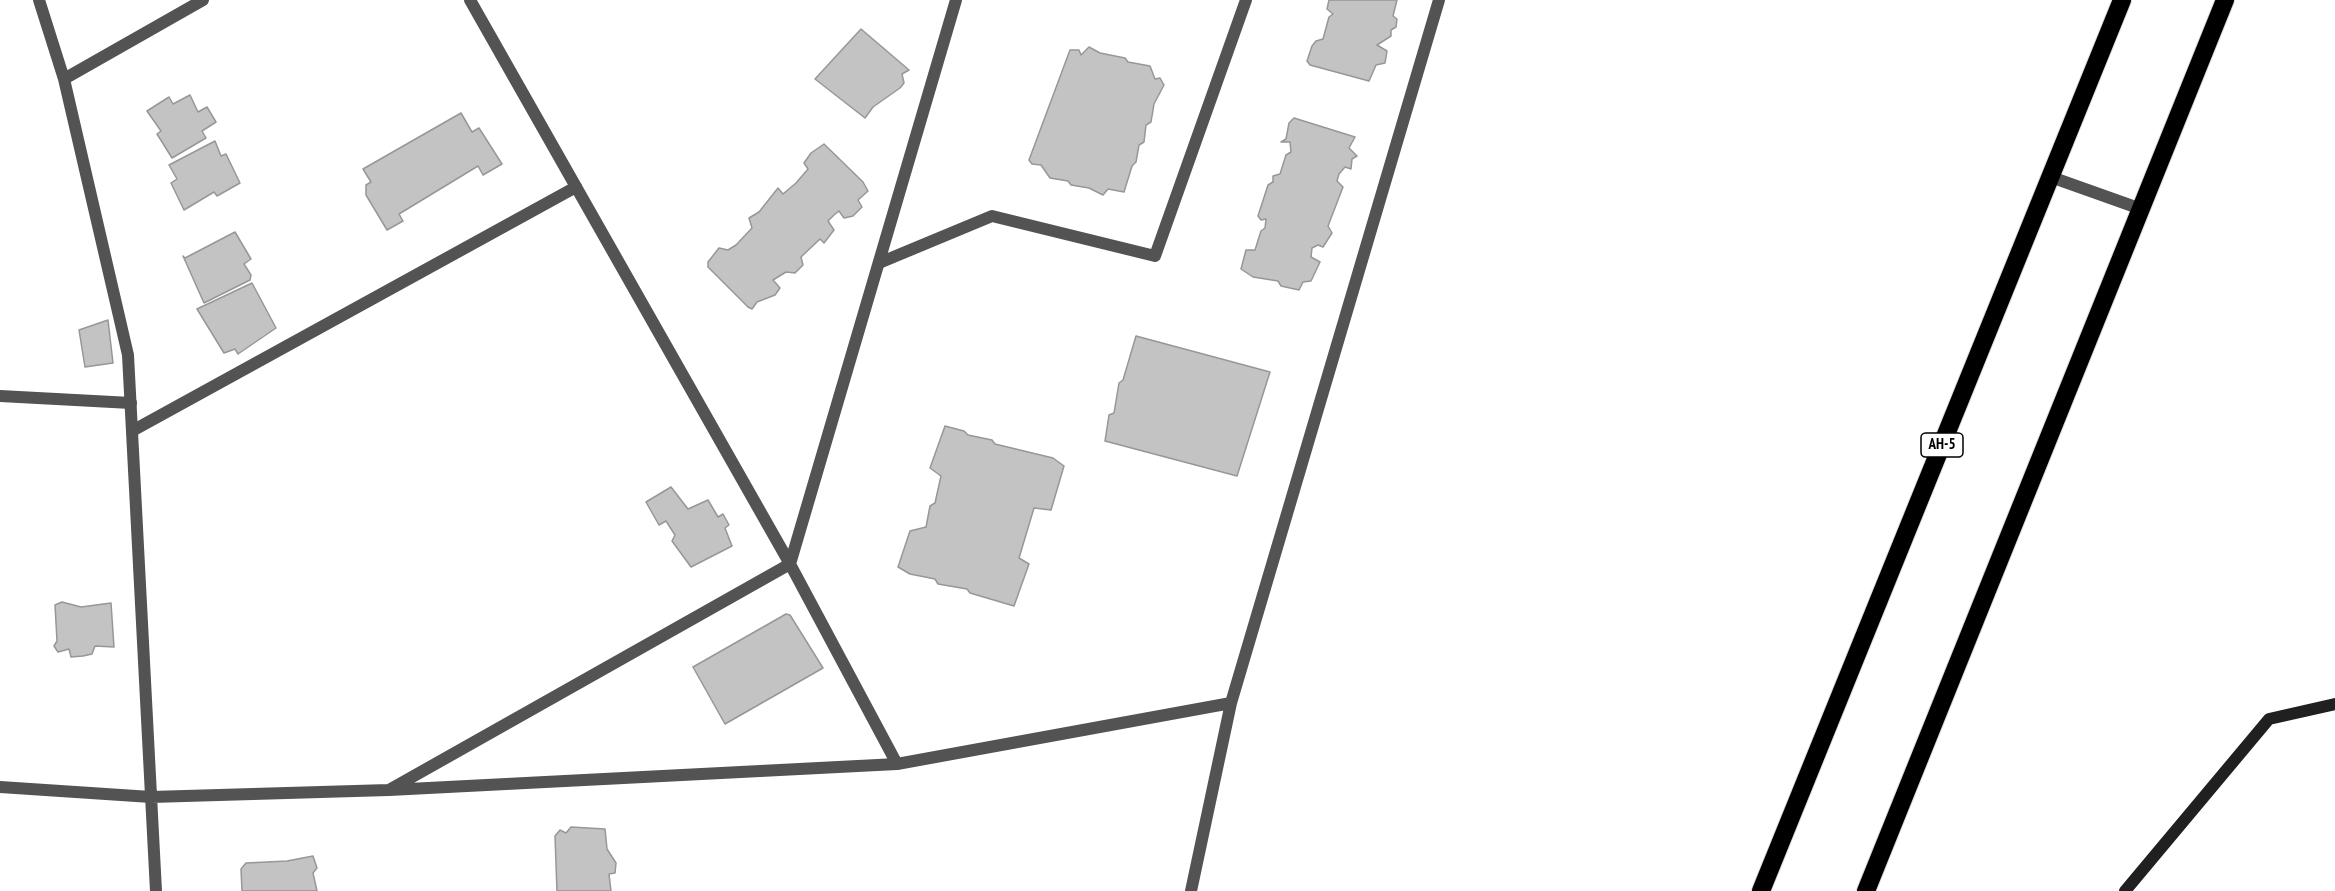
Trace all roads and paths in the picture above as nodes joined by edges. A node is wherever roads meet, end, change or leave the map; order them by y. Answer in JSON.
{"nodes":[{"id":1,"x":39,"y":0,"type":"edge"},
{"id":2,"x":203,"y":0,"type":"edge"},
{"id":3,"x":470,"y":0,"type":"edge"},
{"id":4,"x":957,"y":0,"type":"edge"},
{"id":5,"x":1246,"y":0,"type":"edge"},
{"id":6,"x":1439,"y":0,"type":"edge"},
{"id":7,"x":2122,"y":0,"type":"edge"},
{"id":8,"x":2225,"y":0,"type":"edge"},
{"id":9,"x":64,"y":79,"type":"junction"},
{"id":10,"x":2051,"y":177,"type":"junction"},
{"id":11,"x":576,"y":187,"type":"junction"},
{"id":12,"x":2140,"y":209,"type":"junction"},
{"id":13,"x":879,"y":264,"type":"junction"},
{"id":14,"x":0,"y":396,"type":"edge"},
{"id":15,"x":131,"y":403,"type":"junction"},
{"id":16,"x":132,"y":431,"type":"junction"},
{"id":17,"x":790,"y":564,"type":"junction"},
{"id":18,"x":1231,"y":703,"type":"junction"},
{"id":19,"x":2335,"y":704,"type":"edge"},
{"id":20,"x":897,"y":764,"type":"junction"},
{"id":21,"x":0,"y":787,"type":"edge"},
{"id":22,"x":389,"y":790,"type":"junction"},
{"id":23,"x":151,"y":797,"type":"junction"},
{"id":24,"x":156,"y":891,"type":"edge"},
{"id":25,"x":1191,"y":891,"type":"edge"},
{"id":26,"x":1761,"y":891,"type":"edge"},
{"id":27,"x":1866,"y":891,"type":"edge"},
{"id":28,"x":2125,"y":891,"type":"edge"}],
"edges":[{"from":1,"to":9,"type":"street"},
{"from":2,"to":9,"type":"street"},
{"from":3,"to":11,"type":"street"},
{"from":4,"to":13,"type":"street"},
{"from":5,"to":13,"type":"street"},
{"from":6,"to":18,"type":"street"},
{"from":7,"to":10,"type":"highway","number":"AH-5"},
{"from":8,"to":12,"type":"highway"},
{"from":9,"to":15,"type":"street"},
{"from":10,"to":12,"type":"street"},
{"from":10,"to":26,"type":"highway","number":"AH-5"},
{"from":11,"to":16,"type":"street"},
{"from":11,"to":17,"type":"street"},
{"from":12,"to":27,"type":"highway"},
{"from":13,"to":17,"type":"street"},
{"from":14,"to":15,"type":"street"},
{"from":15,"to":16,"type":"street"},
{"from":16,"to":23,"type":"street"},
{"from":17,"to":20,"type":"street"},
{"from":17,"to":22,"type":"street"},
{"from":18,"to":20,"type":"street"},
{"from":18,"to":25,"type":"street"},
{"from":19,"to":28,"type":"street"},
{"from":20,"to":22,"type":"street"},
{"from":21,"to":23,"type":"street"},
{"from":22,"to":23,"type":"street"},
{"from":23,"to":24,"type":"street"}]}
